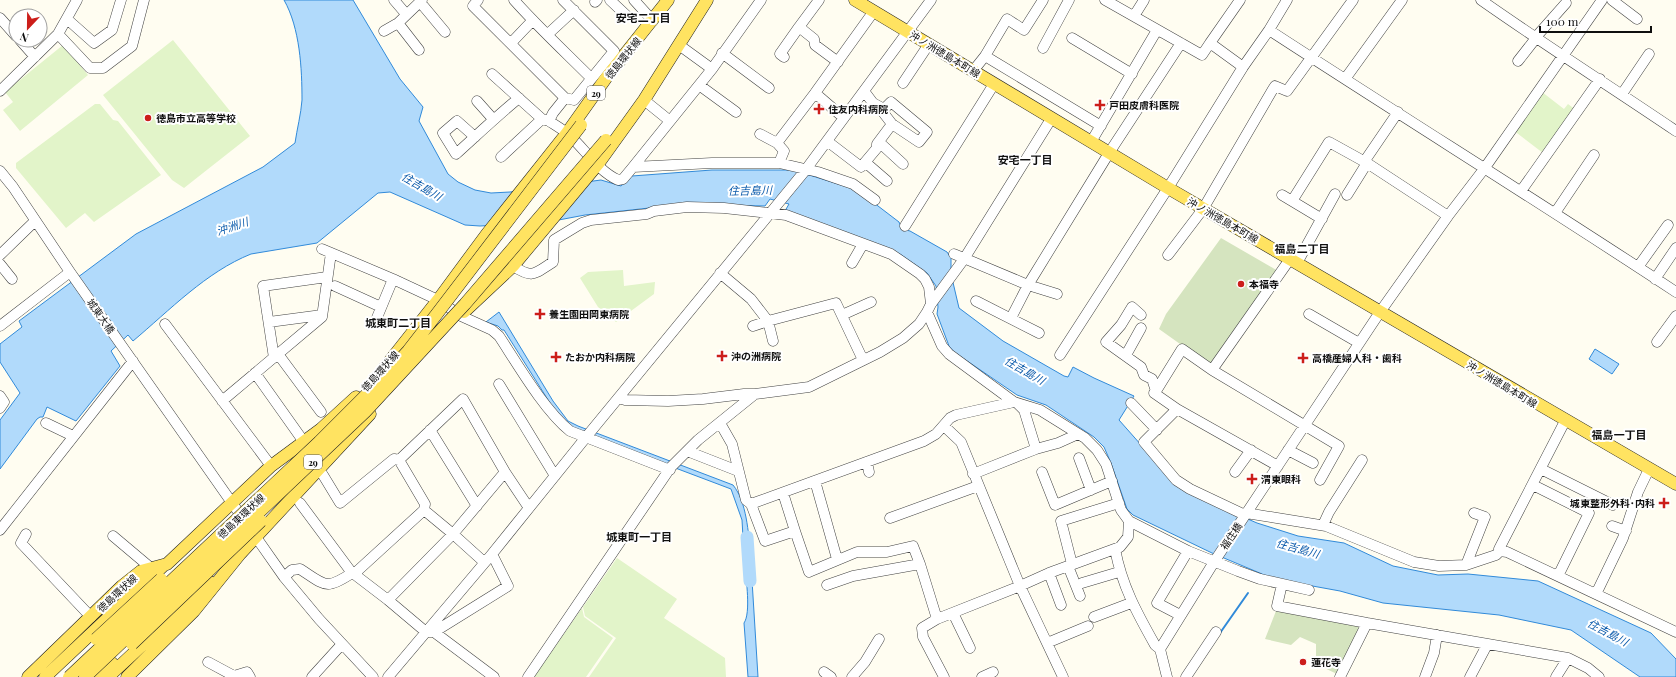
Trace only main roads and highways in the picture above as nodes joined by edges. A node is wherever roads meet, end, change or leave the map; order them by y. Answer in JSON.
{"nodes":[{"id":1,"x":668,"y":0,"type":"edge"},
{"id":2,"x":699,"y":0,"type":"edge"},
{"id":3,"x":706,"y":0,"type":"edge"},
{"id":4,"x":866,"y":4,"type":"edge"},
{"id":5,"x":653,"y":20,"type":"junction"},
{"id":6,"x":325,"y":451,"type":"junction"},
{"id":7,"x":1676,"y":484,"type":"edge"},
{"id":8,"x":272,"y":486,"type":"junction"},
{"id":9,"x":240,"y":554,"type":"junction"},
{"id":10,"x":163,"y":566,"type":"junction"},
{"id":11,"x":131,"y":676,"type":"edge"},
{"id":12,"x":28,"y":677,"type":"edge"},
{"id":13,"x":45,"y":677,"type":"edge"},
{"id":14,"x":56,"y":677,"type":"edge"},
{"id":15,"x":69,"y":677,"type":"edge"},
{"id":16,"x":85,"y":677,"type":"edge"},
{"id":17,"x":98,"y":677,"type":"edge"},
{"id":18,"x":108,"y":677,"type":"edge"}],
"edges":[{"from":1,"to":5,"type":"main road","name":"徳島環状線","number":"29"},
{"from":2,"to":6,"type":"main road","name":"徳島環状線","number":"29","bridge":true},
{"from":3,"to":9,"type":"main road","number":"29"},
{"from":4,"to":7,"type":"main road","name":"沖ノ洲徳島本町線"},
{"from":5,"to":8,"type":"main road","name":"徳島東環状線","number":"29","bridge":true},
{"from":5,"to":10,"type":"main road","name":"徳島環状線","number":"29"},
{"from":6,"to":16,"type":"main road","name":"徳島環状線","number":"29","bridge":true},
{"from":6,"to":17,"type":"main road","bridge":true},
{"from":8,"to":14,"type":"main road","bridge":true},
{"from":8,"to":15,"type":"main road","name":"徳島東環状線","number":"29","bridge":true},
{"from":9,"to":11,"type":"main road","number":"29"},
{"from":9,"to":18,"type":"main road","number":"29"},
{"from":10,"to":12,"type":"main road","name":"徳島環状線"},
{"from":10,"to":13,"type":"main road","number":"29"}]}
